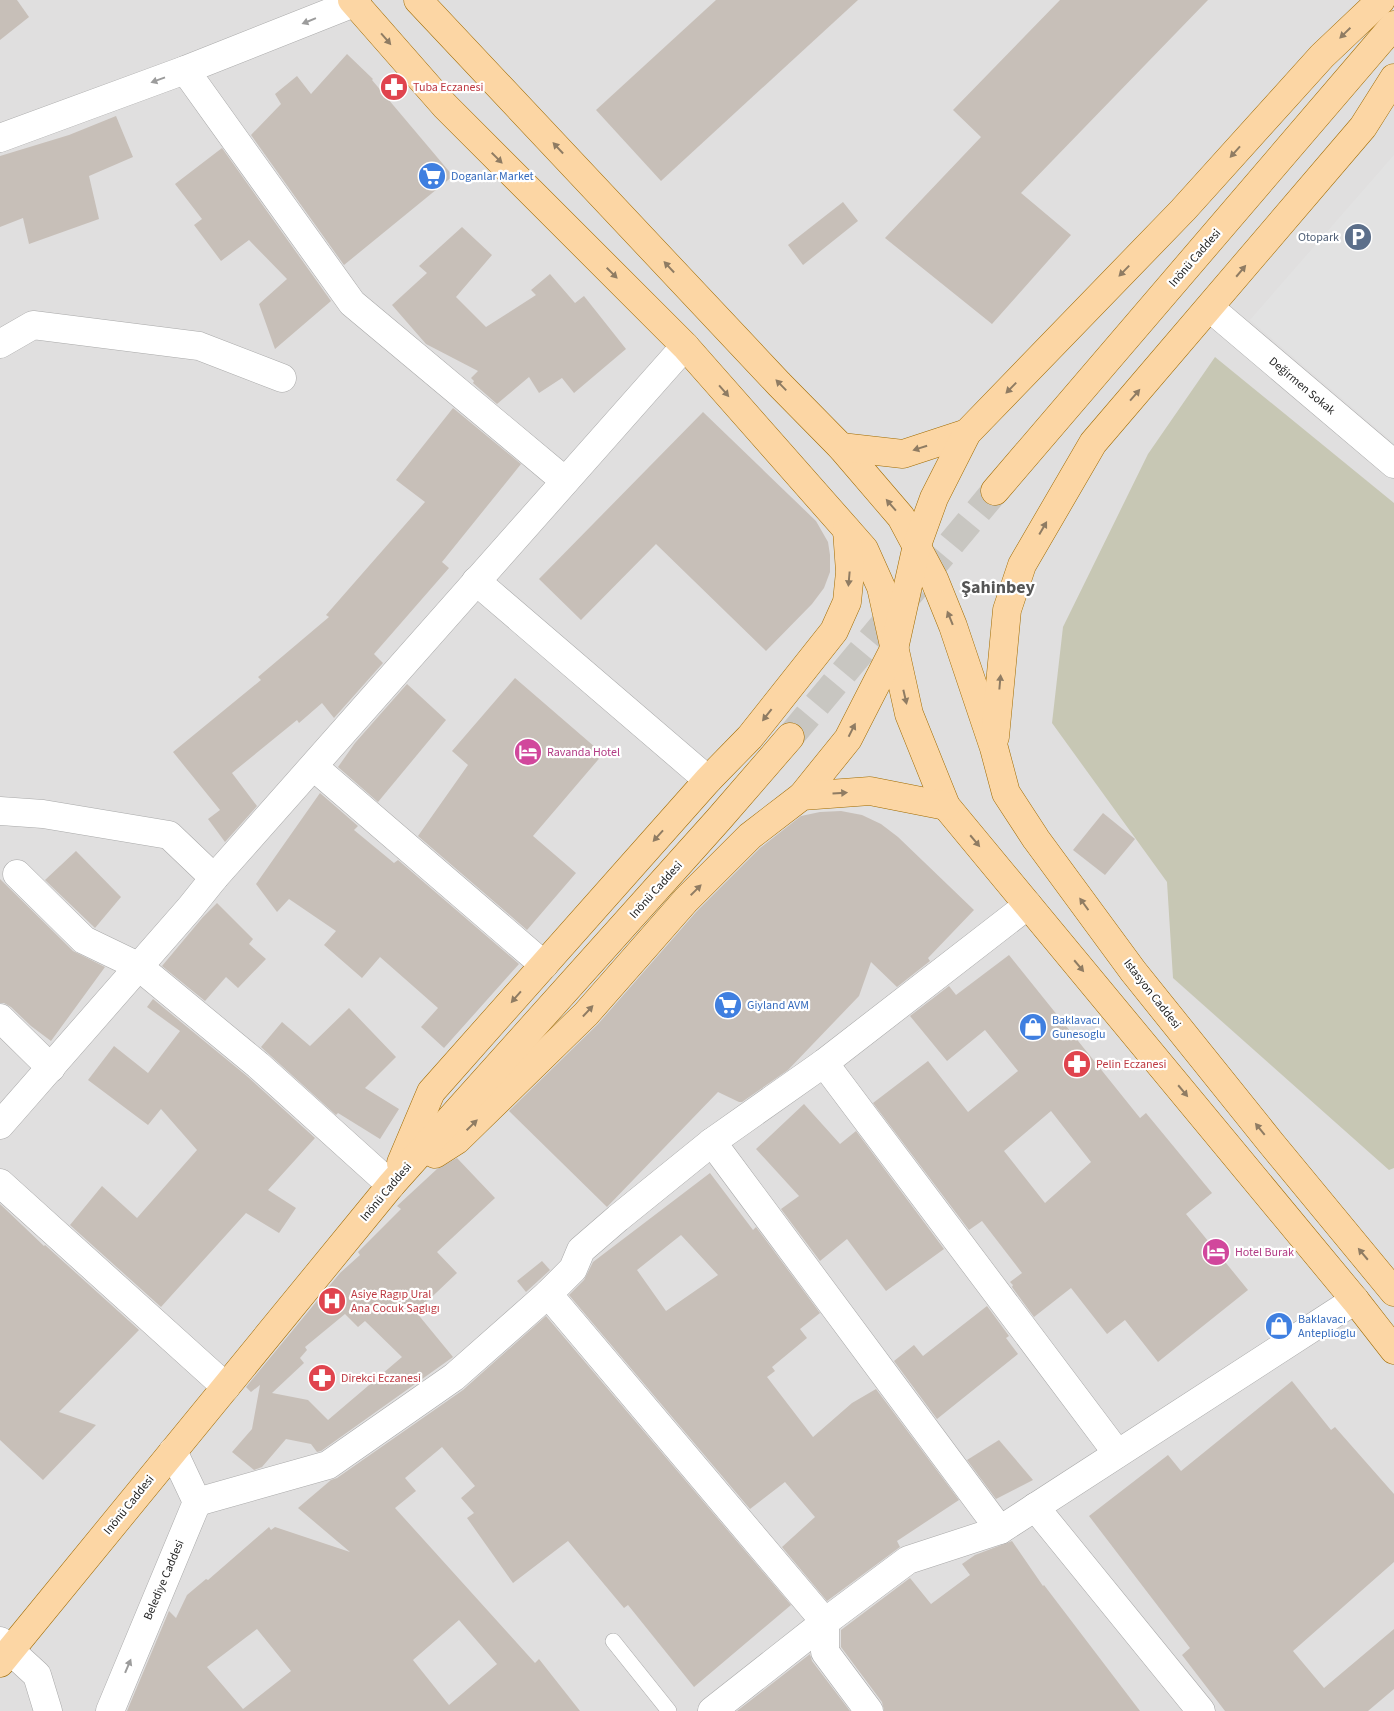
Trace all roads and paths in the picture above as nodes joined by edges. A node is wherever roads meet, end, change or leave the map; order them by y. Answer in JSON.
{"nodes":[{"id":1,"x":418,"y":0,"type":"edge"},
{"id":2,"x":1381,"y":0,"type":"edge"},
{"id":3,"x":354,"y":1,"type":"edge"},
{"id":4,"x":1394,"y":26,"type":"edge"},
{"id":5,"x":185,"y":70,"type":"junction"},
{"id":6,"x":1394,"y":78,"type":"edge"},
{"id":7,"x":0,"y":138,"type":"edge"},
{"id":8,"x":1210,"y":308,"type":"junction"},
{"id":9,"x":0,"y":344,"type":"edge"},
{"id":10,"x":686,"y":346,"type":"junction"},
{"id":11,"x":282,"y":378,"type":"dead end"},
{"id":12,"x":967,"y":433,"type":"junction"},
{"id":13,"x":841,"y":447,"type":"junction"},
{"id":14,"x":1394,"y":464,"type":"edge"},
{"id":15,"x":565,"y":481,"type":"junction"},
{"id":16,"x":996,"y":491,"type":"tunnel mouth"},
{"id":17,"x":847,"y":530,"type":"junction"},
{"id":18,"x":917,"y":546,"type":"junction"},
{"id":19,"x":476,"y":581,"type":"junction"},
{"id":20,"x":894,"y":649,"type":"junction"},
{"id":21,"x":790,"y":737,"type":"tunnel mouth"},
{"id":22,"x":994,"y":748,"type":"junction"},
{"id":23,"x":314,"y":766,"type":"junction"},
{"id":24,"x":708,"y":780,"type":"junction"},
{"id":25,"x":802,"y":796,"type":"junction"},
{"id":26,"x":946,"y":806,"type":"junction"},
{"id":27,"x":0,"y":811,"type":"edge"},
{"id":28,"x":17,"y":874,"type":"dead end"},
{"id":29,"x":214,"y":878,"type":"junction"},
{"id":30,"x":1028,"y":905,"type":"junction"},
{"id":31,"x":544,"y":965,"type":"junction"},
{"id":32,"x":138,"y":966,"type":"junction"},
{"id":33,"x":0,"y":1018,"type":"edge"},
{"id":34,"x":824,"y":1063,"type":"junction"},
{"id":35,"x":51,"y":1068,"type":"junction"},
{"id":36,"x":0,"y":1125,"type":"edge"},
{"id":37,"x":712,"y":1142,"type":"junction"},
{"id":38,"x":0,"y":1183,"type":"edge"},
{"id":39,"x":391,"y":1185,"type":"junction"},
{"id":40,"x":1394,"y":1292,"type":"edge"},
{"id":41,"x":548,"y":1294,"type":"junction"},
{"id":42,"x":1355,"y":1300,"type":"junction"},
{"id":43,"x":1394,"y":1350,"type":"edge"},
{"id":44,"x":226,"y":1387,"type":"junction"},
{"id":45,"x":173,"y":1451,"type":"junction"},
{"id":46,"x":1117,"y":1453,"type":"junction"},
{"id":47,"x":197,"y":1502,"type":"junction"},
{"id":48,"x":1035,"y":1507,"type":"junction"},
{"id":49,"x":1000,"y":1530,"type":"junction"},
{"id":50,"x":825,"y":1622,"type":"junction"},
{"id":51,"x":613,"y":1641,"type":"dead end"},
{"id":52,"x":3,"y":1652,"type":"edge"},
{"id":53,"x":48,"y":1711,"type":"edge"},
{"id":54,"x":110,"y":1711,"type":"edge"},
{"id":55,"x":669,"y":1711,"type":"edge"},
{"id":56,"x":712,"y":1711,"type":"edge"},
{"id":57,"x":869,"y":1711,"type":"edge"},
{"id":58,"x":1201,"y":1711,"type":"edge"}],
"edges":[{"from":13,"to":1,"type":"main road","name":"Istasyon Caddesi","one_way":true},
{"from":2,"to":12,"type":"main road","one_way":true},
{"from":3,"to":5,"type":"street","one_way":true},
{"from":3,"to":10,"type":"main road","one_way":true},
{"from":4,"to":16,"type":"main road","name":"Inönü Caddesi"},
{"from":5,"to":7,"type":"street","one_way":true},
{"from":5,"to":15,"type":"street"},
{"from":8,"to":6,"type":"main road","one_way":true},
{"from":8,"to":14,"type":"street","name":"Değirmen Sokak"},
{"from":22,"to":8,"type":"main road","one_way":true},
{"from":9,"to":11,"type":"street"},
{"from":10,"to":15,"type":"street"},
{"from":10,"to":17,"type":"main road","one_way":true},
{"from":12,"to":13,"type":"main road","one_way":true},
{"from":12,"to":18,"type":"main road"},
{"from":18,"to":13,"type":"main road","name":"Istasyon Caddesi","one_way":true},
{"from":15,"to":19,"type":"street"},
{"from":17,"to":20,"type":"main road"},
{"from":17,"to":24,"type":"main road","one_way":true},
{"from":18,"to":20,"type":"main road"},
{"from":22,"to":18,"type":"main road","name":"Istasyon Caddesi","one_way":true},
{"from":19,"to":23,"type":"street"},
{"from":19,"to":24,"type":"street"},
{"from":25,"to":20,"type":"main road","one_way":true},
{"from":20,"to":26,"type":"main road","one_way":true},
{"from":21,"to":39,"type":"main road","name":"Inönü Caddesi"},
{"from":40,"to":22,"type":"main road","name":"Istasyon Caddesi","one_way":true},
{"from":23,"to":29,"type":"street"},
{"from":23,"to":31,"type":"street"},
{"from":24,"to":31,"type":"main road","one_way":true},
{"from":25,"to":26,"type":"main road","one_way":true},
{"from":39,"to":25,"type":"main road","one_way":true},
{"from":26,"to":30,"type":"main road","one_way":true},
{"from":27,"to":29,"type":"street"},
{"from":28,"to":32,"type":"street"},
{"from":29,"to":32,"type":"street"},
{"from":30,"to":34,"type":"street"},
{"from":30,"to":42,"type":"main road","one_way":true},
{"from":31,"to":39,"type":"main road","one_way":true},
{"from":32,"to":35,"type":"street"},
{"from":32,"to":39,"type":"street"},
{"from":33,"to":35,"type":"street"},
{"from":34,"to":37,"type":"street"},
{"from":34,"to":46,"type":"street"},
{"from":35,"to":36,"type":"street"},
{"from":37,"to":41,"type":"street"},
{"from":37,"to":49,"type":"street"},
{"from":38,"to":44,"type":"street"},
{"from":39,"to":44,"type":"main road","name":"Inönü Caddesi"},
{"from":41,"to":47,"type":"street"},
{"from":41,"to":50,"type":"street"},
{"from":42,"to":43,"type":"main road"},
{"from":42,"to":46,"type":"street"},
{"from":44,"to":45,"type":"main road","name":"Inönü Caddesi"},
{"from":45,"to":47,"type":"street"},
{"from":45,"to":52,"type":"main road","name":"Inönü Caddesi"},
{"from":46,"to":48,"type":"street"},
{"from":54,"to":47,"type":"street","name":"Belediye Caddesi","one_way":true},
{"from":48,"to":49,"type":"street"},
{"from":48,"to":58,"type":"street"},
{"from":49,"to":50,"type":"street"},
{"from":50,"to":56,"type":"street"},
{"from":50,"to":57,"type":"street"},
{"from":51,"to":55,"type":"lane"},
{"from":52,"to":53,"type":"street"}]}
